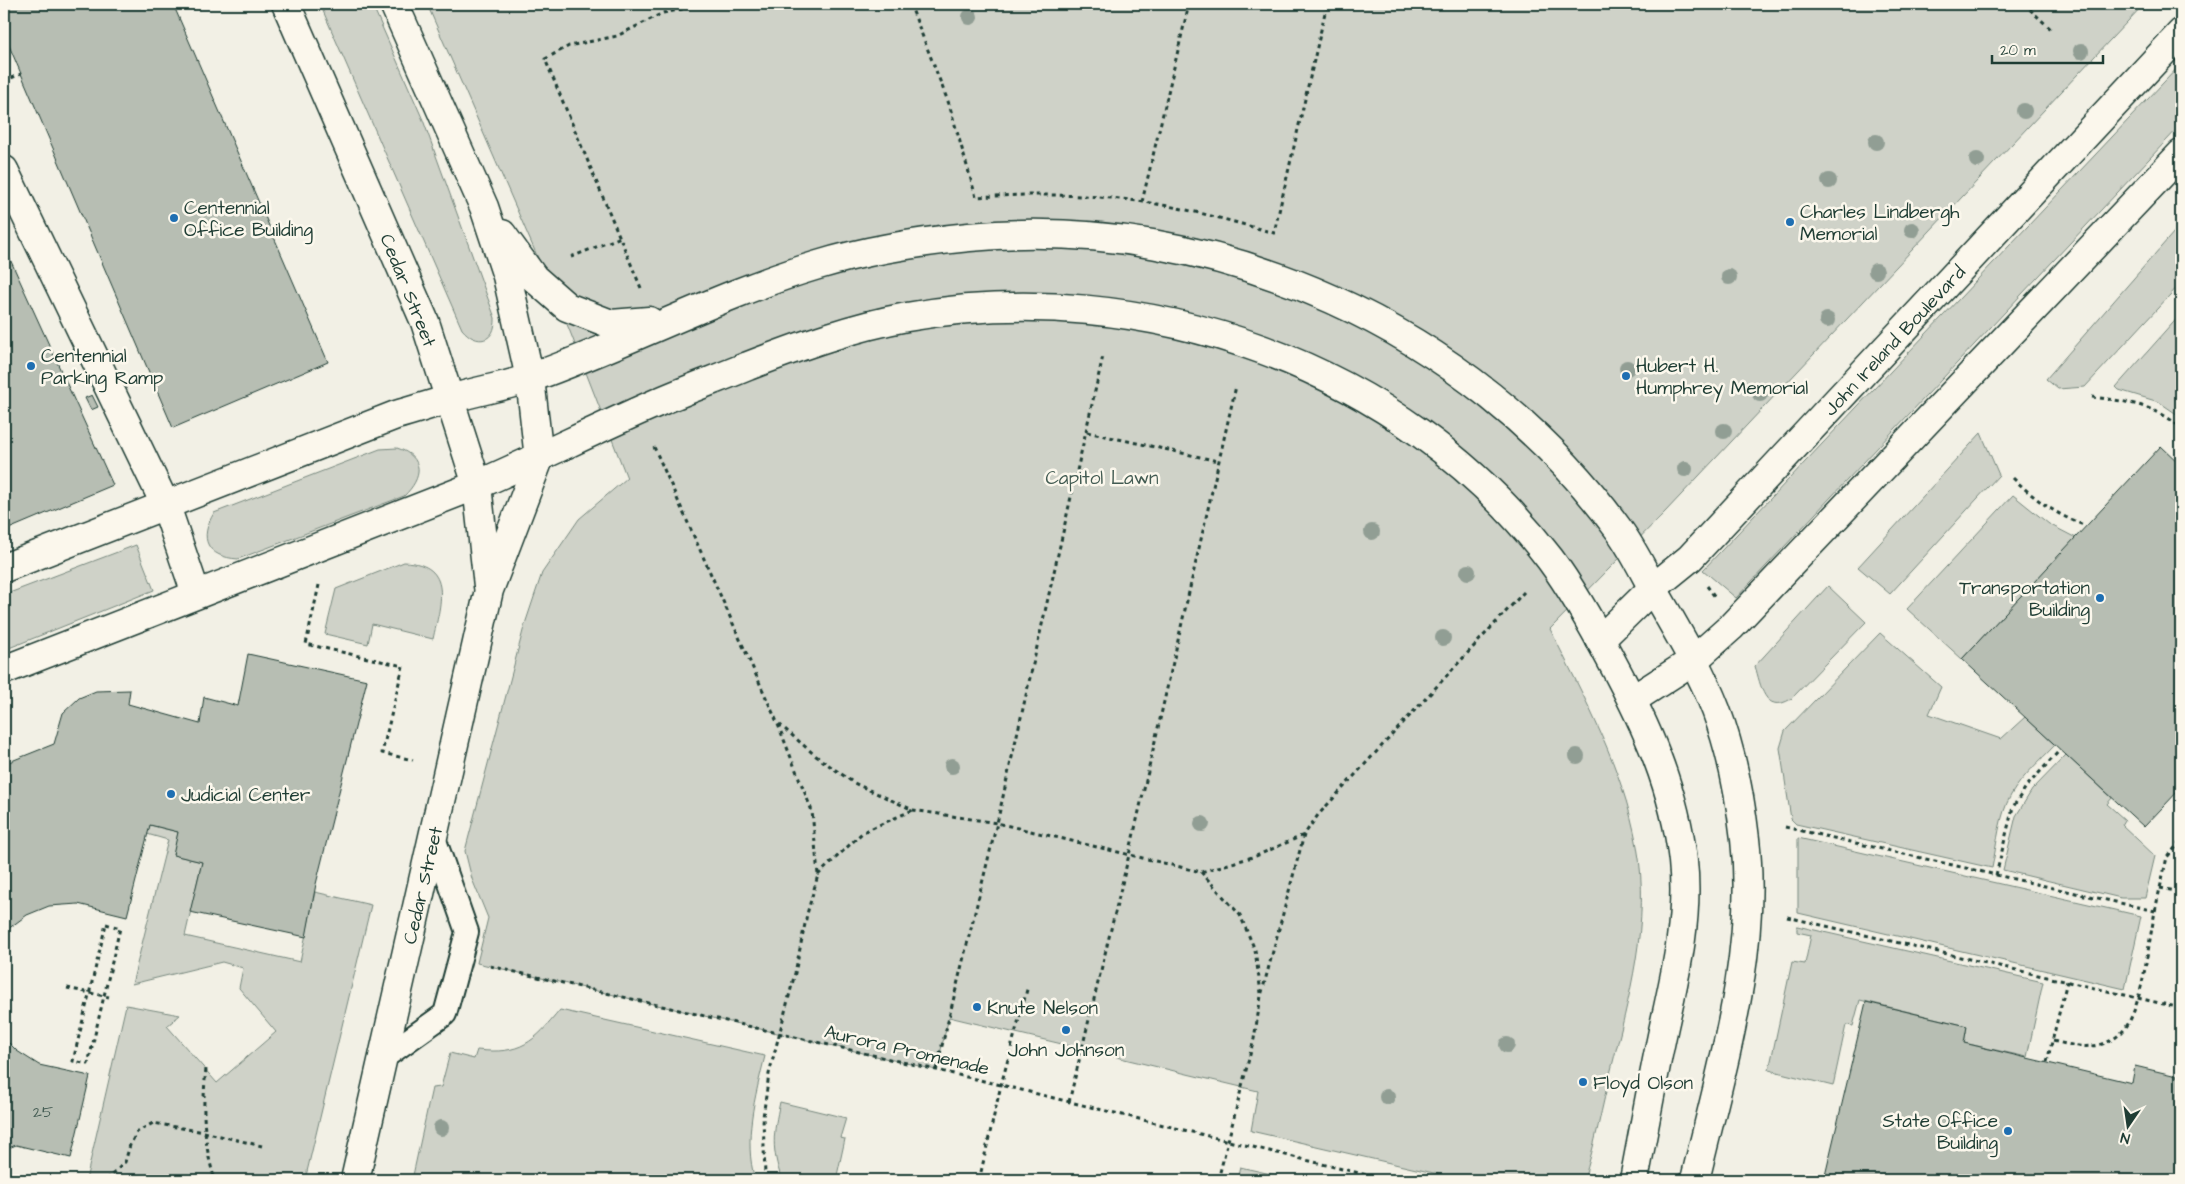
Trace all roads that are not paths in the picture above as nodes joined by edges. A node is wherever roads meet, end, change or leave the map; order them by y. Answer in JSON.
{"nodes":[{"id":1,"x":286,"y":4,"type":"edge"},
{"id":2,"x":394,"y":4,"type":"edge"},
{"id":3,"x":2181,"y":33,"type":"edge"},
{"id":4,"x":2181,"y":154,"type":"edge"},
{"id":5,"x":4,"y":170,"type":"edge"},
{"id":6,"x":484,"y":208,"type":"junction"},
{"id":7,"x":676,"y":319,"type":"junction"},
{"id":8,"x":530,"y":378,"type":"junction"},
{"id":9,"x":449,"y":399,"type":"junction"},
{"id":10,"x":539,"y":459,"type":"junction"},
{"id":11,"x":477,"y":485,"type":"junction"},
{"id":12,"x":166,"y":506,"type":"junction"},
{"id":13,"x":4,"y":568,"type":"edge"},
{"id":14,"x":1653,"y":588,"type":"junction"},
{"id":15,"x":489,"y":590,"type":"junction"},
{"id":16,"x":196,"y":594,"type":"junction"},
{"id":17,"x":1600,"y":640,"type":"junction"},
{"id":18,"x":1694,"y":660,"type":"junction"},
{"id":19,"x":4,"y":670,"type":"edge"},
{"id":20,"x":1632,"y":700,"type":"junction"},
{"id":21,"x":433,"y":835,"type":"junction"},
{"id":22,"x":382,"y":1059,"type":"junction"},
{"id":23,"x":354,"y":1180,"type":"edge"},
{"id":24,"x":1634,"y":1180,"type":"edge"},
{"id":25,"x":1695,"y":1180,"type":"edge"}],
"edges":[{"from":1,"to":9,"type":"street","name":"Cedar Street"},
{"from":2,"to":6,"type":"street","name":"Cedar Street"},
{"from":3,"to":14,"type":"street","name":"John Ireland Boulevard"},
{"from":4,"to":18,"type":"street"},
{"from":5,"to":12,"type":"street"},
{"from":6,"to":7,"type":"street"},
{"from":6,"to":8,"type":"street","name":"Cedar Street"},
{"from":7,"to":8,"type":"street"},
{"from":7,"to":14,"type":"street"},
{"from":8,"to":9,"type":"street"},
{"from":8,"to":10,"type":"street","name":"Cedar Street"},
{"from":9,"to":11,"type":"street","name":"Cedar Street"},
{"from":9,"to":12,"type":"street"},
{"from":10,"to":11,"type":"street"},
{"from":10,"to":15,"type":"street","name":"Cedar Street"},
{"from":10,"to":17,"type":"street"},
{"from":11,"to":15,"type":"street","name":"Cedar Street"},
{"from":11,"to":16,"type":"street"},
{"from":12,"to":13,"type":"street"},
{"from":12,"to":16,"type":"street"},
{"from":14,"to":17,"type":"street","name":"John Ireland Boulevard"},
{"from":14,"to":18,"type":"street"},
{"from":15,"to":21,"type":"street","name":"Cedar Street"},
{"from":16,"to":19,"type":"street"},
{"from":17,"to":20,"type":"street"},
{"from":18,"to":20,"type":"street"},
{"from":18,"to":25,"type":"street"},
{"from":20,"to":24,"type":"street"},
{"from":21,"to":22,"type":"street","name":"Cedar Street"},
{"from":21,"to":22,"type":"lane"},
{"from":22,"to":23,"type":"street","name":"Cedar Street"}]}
